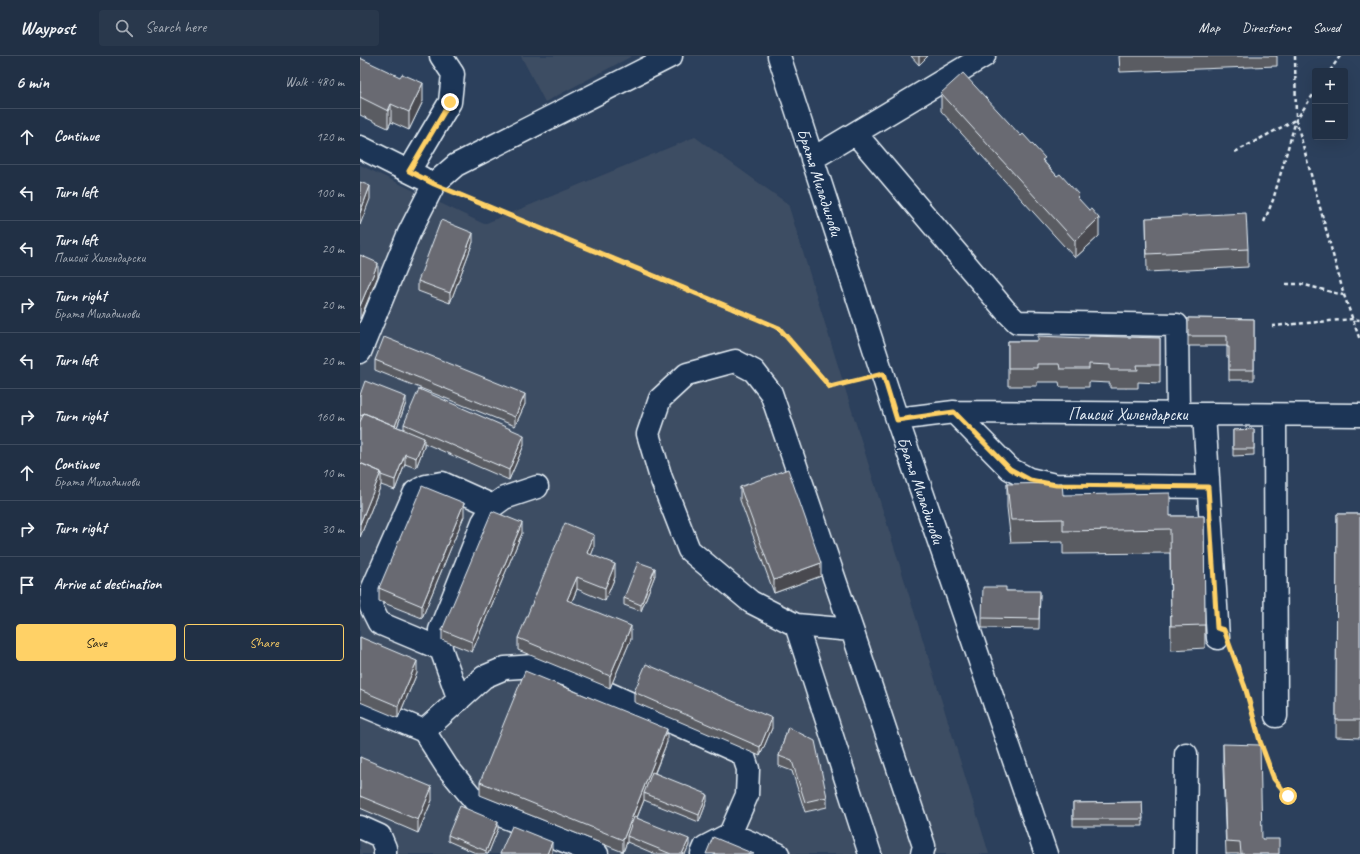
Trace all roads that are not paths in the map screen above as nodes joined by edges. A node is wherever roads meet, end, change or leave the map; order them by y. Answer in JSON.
{"nodes":[{"id":1,"x":440,"y":56,"type":"edge"},
{"id":2,"x":671,"y":56,"type":"edge"},
{"id":3,"x":778,"y":56,"type":"edge"},
{"id":4,"x":984,"y":56,"type":"edge"},
{"id":5,"x":856,"y":134,"type":"junction"},
{"id":6,"x":360,"y":147,"type":"edge"},
{"id":7,"x":812,"y":159,"type":"junction"},
{"id":8,"x":409,"y":171,"type":"junction"},
{"id":9,"x":434,"y":184,"type":"junction"},
{"id":10,"x":360,"y":352,"type":"edge"},
{"id":11,"x":954,"y":412,"type":"junction"},
{"id":12,"x":1178,"y":414,"type":"junction"},
{"id":13,"x":1204,"y":414,"type":"junction"},
{"id":14,"x":1275,"y":415,"type":"junction"},
{"id":15,"x":1360,"y":415,"type":"edge"},
{"id":16,"x":897,"y":420,"type":"junction"},
{"id":17,"x":537,"y":486,"type":"dead end"},
{"id":18,"x":1208,"y":487,"type":"junction"},
{"id":19,"x":493,"y":506,"type":"junction"},
{"id":20,"x":796,"y":626,"type":"junction"},
{"id":21,"x":852,"y":630,"type":"junction"},
{"id":22,"x":1218,"y":633,"type":"road end"},
{"id":23,"x":441,"y":649,"type":"junction"},
{"id":24,"x":459,"y":700,"type":"junction"},
{"id":25,"x":360,"y":704,"type":"edge"},
{"id":26,"x":1276,"y":716,"type":"dead end"},
{"id":27,"x":424,"y":731,"type":"junction"},
{"id":28,"x":1186,"y":754,"type":"dead end"},
{"id":29,"x":360,"y":827,"type":"edge"},
{"id":30,"x":730,"y":834,"type":"junction"},
{"id":31,"x":385,"y":854,"type":"edge"},
{"id":32,"x":597,"y":854,"type":"edge"},
{"id":33,"x":702,"y":854,"type":"edge"},
{"id":34,"x":778,"y":854,"type":"edge"},
{"id":35,"x":870,"y":854,"type":"edge"},
{"id":36,"x":922,"y":854,"type":"edge"},
{"id":37,"x":1046,"y":854,"type":"edge"},
{"id":38,"x":1185,"y":854,"type":"edge"}],
"edges":[{"from":1,"to":8,"type":"street"},
{"from":2,"to":9,"type":"street"},
{"from":3,"to":7,"type":"street","name":"Братя Миладинови"},
{"from":4,"to":5,"type":"street"},
{"from":5,"to":7,"type":"street"},
{"from":5,"to":12,"type":"street"},
{"from":6,"to":8,"type":"street"},
{"from":7,"to":16,"type":"street","name":"Братя Миладинови"},
{"from":8,"to":9,"type":"street"},
{"from":9,"to":10,"type":"street"},
{"from":11,"to":12,"type":"street","name":"Паисий Хилендарски"},
{"from":11,"to":16,"type":"street","name":"Паисий Хилендарски"},
{"from":11,"to":18,"type":"street"},
{"from":12,"to":13,"type":"street","name":"Паисий Хилендарски"},
{"from":13,"to":14,"type":"street","name":"Паисий Хилендарски"},
{"from":13,"to":18,"type":"street"},
{"from":14,"to":15,"type":"street","name":"Паисий Хилендарски"},
{"from":14,"to":26,"type":"street"},
{"from":16,"to":37,"type":"street","name":"Братя Миладинови"},
{"from":17,"to":19,"type":"street"},
{"from":18,"to":22,"type":"street"},
{"from":19,"to":23,"type":"street"},
{"from":19,"to":23,"type":"street"},
{"from":20,"to":21,"type":"street"},
{"from":20,"to":21,"type":"street"},
{"from":20,"to":35,"type":"street"},
{"from":21,"to":36,"type":"street"},
{"from":23,"to":24,"type":"street"},
{"from":24,"to":27,"type":"street"},
{"from":24,"to":30,"type":"street"},
{"from":25,"to":27,"type":"street"},
{"from":27,"to":32,"type":"street"},
{"from":28,"to":38,"type":"street"},
{"from":29,"to":31,"type":"street"},
{"from":30,"to":33,"type":"street"},
{"from":30,"to":34,"type":"street"}]}
